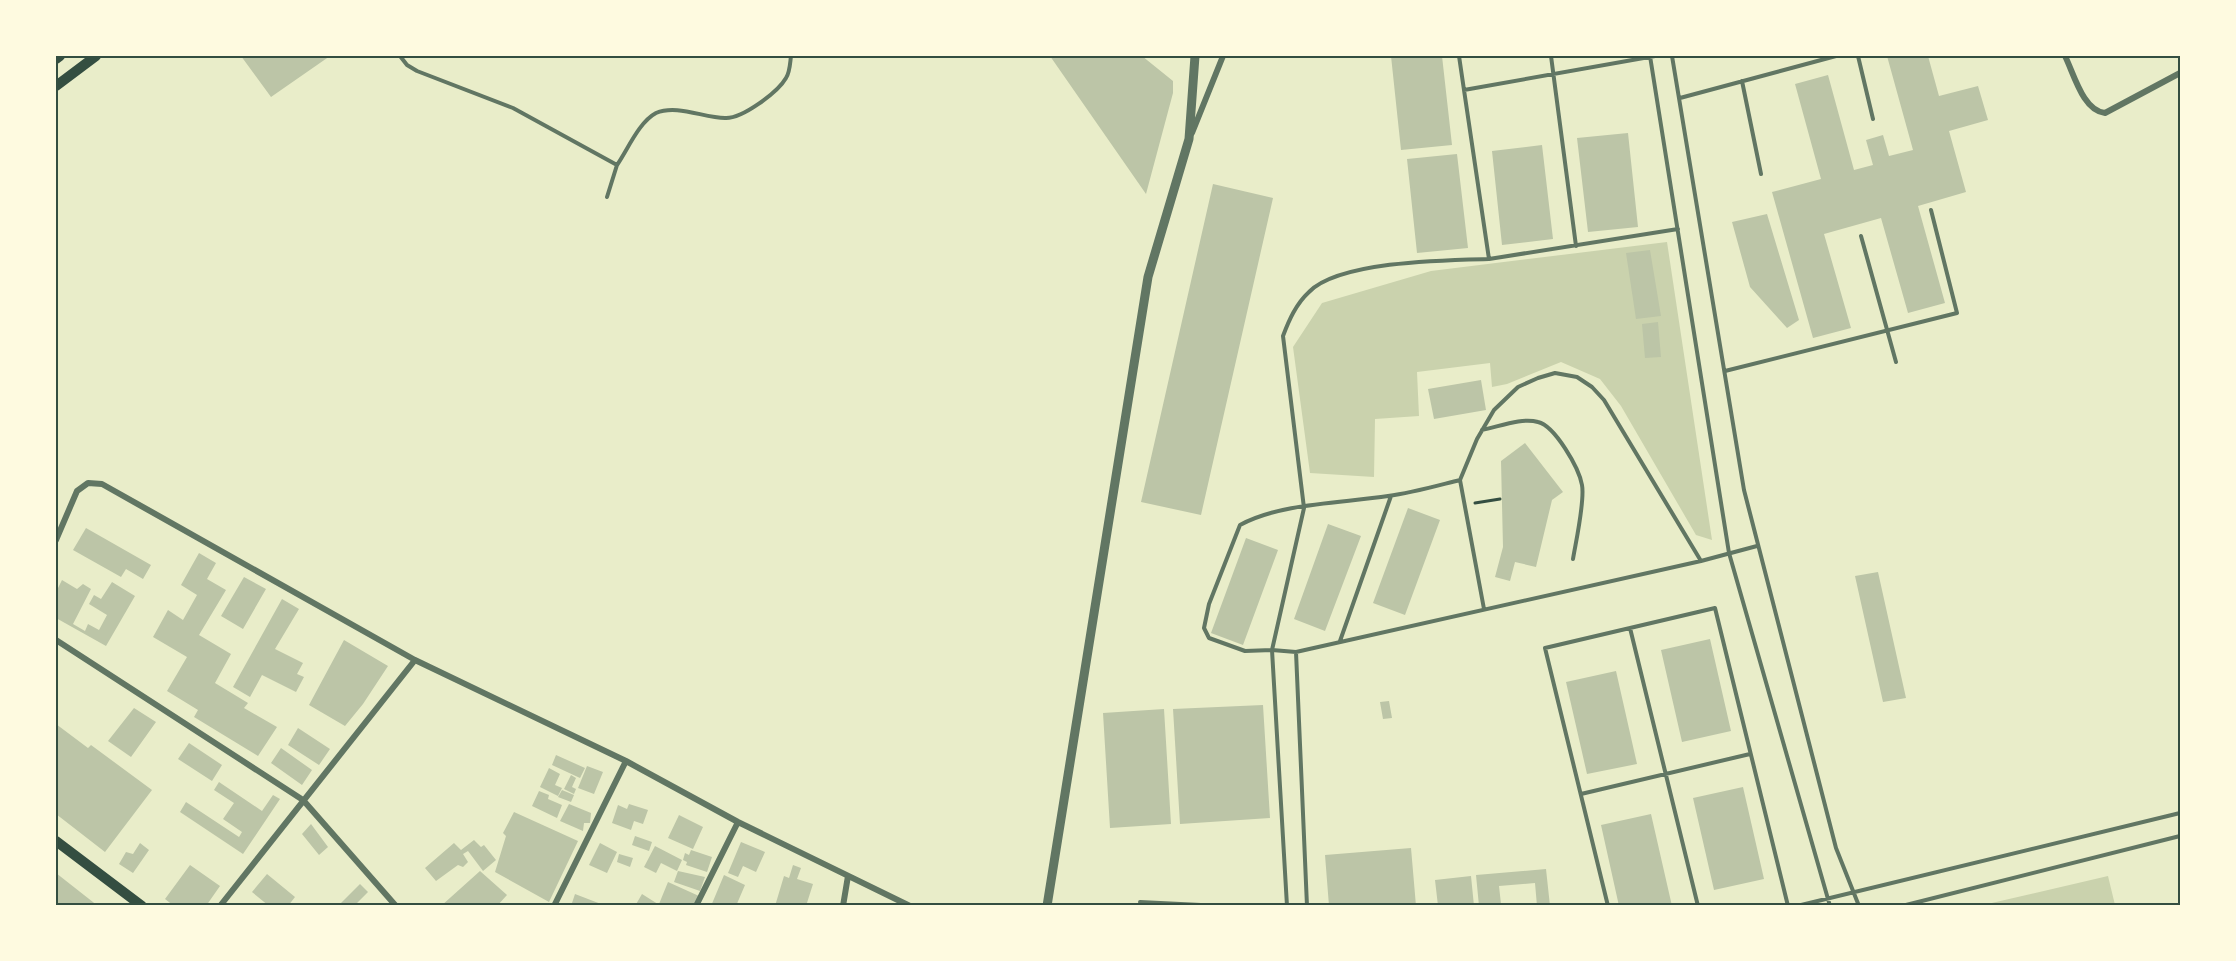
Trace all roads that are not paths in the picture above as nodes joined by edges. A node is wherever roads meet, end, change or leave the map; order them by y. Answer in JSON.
{"nodes":[{"id":1,"x":60,"y":56,"type":"edge"},
{"id":2,"x":96,"y":56,"type":"edge"},
{"id":3,"x":400,"y":56,"type":"edge"},
{"id":4,"x":791,"y":56,"type":"edge"},
{"id":5,"x":1195,"y":56,"type":"edge"},
{"id":6,"x":1223,"y":56,"type":"edge"},
{"id":7,"x":1459,"y":56,"type":"edge"},
{"id":8,"x":1551,"y":56,"type":"edge"},
{"id":9,"x":1651,"y":56,"type":"edge"},
{"id":10,"x":1672,"y":56,"type":"edge"},
{"id":11,"x":1836,"y":56,"type":"edge"},
{"id":12,"x":1858,"y":56,"type":"edge"},
{"id":13,"x":2065,"y":56,"type":"edge"},
{"id":14,"x":56,"y":59,"type":"edge"},
{"id":15,"x":2181,"y":73,"type":"edge"},
{"id":16,"x":1553,"y":74,"type":"junction"},
{"id":17,"x":1742,"y":81,"type":"junction"},
{"id":18,"x":56,"y":86,"type":"edge"},
{"id":19,"x":1464,"y":90,"type":"junction"},
{"id":20,"x":1680,"y":98,"type":"junction"},
{"id":21,"x":1873,"y":119,"type":"dead end"},
{"id":22,"x":1189,"y":139,"type":"junction"},
{"id":23,"x":617,"y":165,"type":"junction"},
{"id":24,"x":1761,"y":174,"type":"dead end"},
{"id":25,"x":607,"y":197,"type":"dead end"},
{"id":26,"x":1931,"y":210,"type":"dead end"},
{"id":27,"x":1678,"y":229,"type":"junction"},
{"id":28,"x":1861,"y":236,"type":"dead end"},
{"id":29,"x":1576,"y":246,"type":"junction"},
{"id":30,"x":1489,"y":258,"type":"junction"},
{"id":31,"x":1887,"y":330,"type":"junction"},
{"id":32,"x":1896,"y":362,"type":"dead end"},
{"id":33,"x":1725,"y":371,"type":"junction"},
{"id":34,"x":1482,"y":431,"type":"junction"},
{"id":35,"x":1460,"y":480,"type":"junction"},
{"id":36,"x":1391,"y":496,"type":"junction"},
{"id":37,"x":1304,"y":508,"type":"junction"},
{"id":38,"x":56,"y":540,"type":"edge"},
{"id":39,"x":1757,"y":546,"type":"junction"},
{"id":40,"x":1729,"y":553,"type":"junction"},
{"id":41,"x":1573,"y":559,"type":"dead end"},
{"id":42,"x":1701,"y":561,"type":"junction"},
{"id":43,"x":1484,"y":609,"type":"junction"},
{"id":44,"x":1630,"y":628,"type":"junction"},
{"id":45,"x":56,"y":640,"type":"edge"},
{"id":46,"x":1340,"y":641,"type":"junction"},
{"id":47,"x":1272,"y":650,"type":"junction"},
{"id":48,"x":1296,"y":652,"type":"junction"},
{"id":49,"x":415,"y":660,"type":"junction"},
{"id":50,"x":1750,"y":754,"type":"junction"},
{"id":51,"x":626,"y":761,"type":"junction"},
{"id":52,"x":1666,"y":774,"type":"junction"},
{"id":53,"x":1581,"y":795,"type":"junction"},
{"id":54,"x":303,"y":800,"type":"junction"},
{"id":55,"x":2181,"y":813,"type":"edge"},
{"id":56,"x":738,"y":822,"type":"junction"},
{"id":57,"x":2181,"y":836,"type":"edge"},
{"id":58,"x":56,"y":841,"type":"edge"},
{"id":59,"x":848,"y":876,"type":"junction"},
{"id":60,"x":1854,"y":893,"type":"junction"},
{"id":61,"x":1828,"y":898,"type":"junction"},
{"id":62,"x":1140,"y":902,"type":"dead end"},
{"id":63,"x":1306,"y":905,"type":"edge"},
{"id":64,"x":142,"y":906,"type":"edge"},
{"id":65,"x":220,"y":906,"type":"edge"},
{"id":66,"x":396,"y":906,"type":"edge"},
{"id":67,"x":554,"y":906,"type":"edge"},
{"id":68,"x":696,"y":906,"type":"edge"},
{"id":69,"x":843,"y":906,"type":"edge"},
{"id":70,"x":910,"y":906,"type":"edge"},
{"id":71,"x":1047,"y":906,"type":"edge"},
{"id":72,"x":1221,"y":906,"type":"edge"},
{"id":73,"x":1287,"y":906,"type":"edge"},
{"id":74,"x":1608,"y":906,"type":"edge"},
{"id":75,"x":1698,"y":906,"type":"edge"},
{"id":76,"x":1788,"y":906,"type":"edge"},
{"id":77,"x":1797,"y":906,"type":"edge"},
{"id":78,"x":1830,"y":906,"type":"edge"},
{"id":79,"x":1859,"y":906,"type":"edge"},
{"id":80,"x":1902,"y":906,"type":"edge"}],
"edges":[{"from":1,"to":14,"type":"main road"},
{"from":2,"to":18,"type":"main road"},
{"from":3,"to":23,"type":"lane"},
{"from":4,"to":23,"type":"lane"},
{"from":5,"to":22,"type":"street"},
{"from":6,"to":22,"type":"street"},
{"from":7,"to":19,"type":"lane"},
{"from":8,"to":16,"type":"lane"},
{"from":9,"to":16,"type":"lane"},
{"from":9,"to":27,"type":"lane"},
{"from":10,"to":20,"type":"lane"},
{"from":11,"to":17,"type":"lane"},
{"from":12,"to":21,"type":"lane"},
{"from":13,"to":15,"type":"street"},
{"from":16,"to":19,"type":"lane"},
{"from":16,"to":29,"type":"lane"},
{"from":17,"to":20,"type":"lane"},
{"from":17,"to":24,"type":"lane"},
{"from":19,"to":30,"type":"lane"},
{"from":20,"to":33,"type":"lane"},
{"from":22,"to":71,"type":"street"},
{"from":23,"to":25,"type":"lane"},
{"from":26,"to":31,"type":"lane"},
{"from":27,"to":29,"type":"lane"},
{"from":27,"to":40,"type":"lane"},
{"from":28,"to":31,"type":"lane"},
{"from":29,"to":30,"type":"lane"},
{"from":30,"to":37,"type":"lane"},
{"from":31,"to":32,"type":"lane"},
{"from":31,"to":33,"type":"lane"},
{"from":33,"to":39,"type":"lane"},
{"from":34,"to":35,"type":"lane"},
{"from":34,"to":41,"type":"lane"},
{"from":34,"to":42,"type":"lane"},
{"from":35,"to":36,"type":"lane"},
{"from":35,"to":43,"type":"lane"},
{"from":36,"to":37,"type":"lane"},
{"from":36,"to":46,"type":"lane"},
{"from":37,"to":47,"type":"lane"},
{"from":37,"to":47,"type":"lane"},
{"from":38,"to":49,"type":"street"},
{"from":39,"to":40,"type":"lane"},
{"from":39,"to":60,"type":"lane"},
{"from":40,"to":42,"type":"lane"},
{"from":40,"to":61,"type":"lane"},
{"from":42,"to":43,"type":"lane"},
{"from":43,"to":46,"type":"lane"},
{"from":44,"to":50,"type":"lane"},
{"from":44,"to":52,"type":"lane"},
{"from":44,"to":53,"type":"lane"},
{"from":45,"to":54,"type":"street"},
{"from":46,"to":48,"type":"lane"},
{"from":47,"to":48,"type":"lane"},
{"from":47,"to":73,"type":"lane"},
{"from":48,"to":63,"type":"lane"},
{"from":49,"to":51,"type":"street"},
{"from":49,"to":54,"type":"street"},
{"from":50,"to":52,"type":"lane"},
{"from":50,"to":76,"type":"lane"},
{"from":51,"to":56,"type":"street"},
{"from":51,"to":67,"type":"street"},
{"from":52,"to":53,"type":"lane"},
{"from":52,"to":75,"type":"lane"},
{"from":53,"to":74,"type":"lane"},
{"from":54,"to":65,"type":"street"},
{"from":54,"to":66,"type":"street"},
{"from":55,"to":60,"type":"lane"},
{"from":56,"to":59,"type":"street"},
{"from":56,"to":68,"type":"street"},
{"from":57,"to":80,"type":"lane"},
{"from":58,"to":64,"type":"main road"},
{"from":59,"to":69,"type":"street"},
{"from":59,"to":70,"type":"street"},
{"from":60,"to":61,"type":"lane"},
{"from":60,"to":79,"type":"lane"},
{"from":61,"to":77,"type":"lane"},
{"from":61,"to":78,"type":"lane"},
{"from":62,"to":72,"type":"lane"}]}
